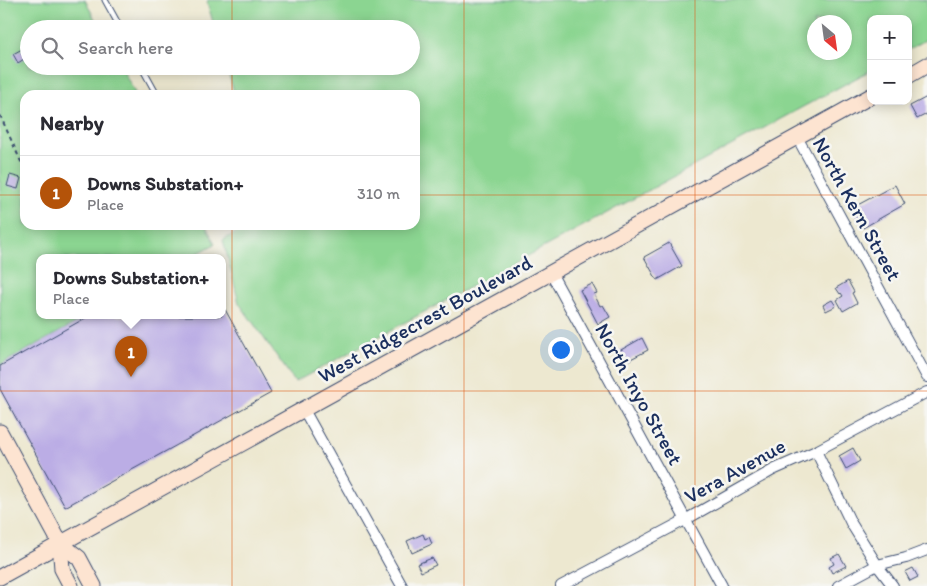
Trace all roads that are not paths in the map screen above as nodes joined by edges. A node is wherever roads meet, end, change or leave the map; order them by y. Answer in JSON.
{"nodes":[{"id":1,"x":105,"y":0,"type":"edge"},
{"id":2,"x":115,"y":20,"type":"edge"},
{"id":3,"x":927,"y":65,"type":"edge"},
{"id":4,"x":912,"y":74,"type":"edge"},
{"id":5,"x":146,"y":75,"type":"edge"},
{"id":6,"x":154,"y":90,"type":"edge"},
{"id":7,"x":867,"y":98,"type":"edge"},
{"id":8,"x":797,"y":137,"type":"junction"},
{"id":9,"x":551,"y":273,"type":"junction"},
{"id":10,"x":927,"y":377,"type":"edge"},
{"id":11,"x":927,"y":392,"type":"edge"},
{"id":12,"x":304,"y":410,"type":"junction"},
{"id":13,"x":0,"y":432,"type":"edge"},
{"id":14,"x":816,"y":451,"type":"junction"},
{"id":15,"x":686,"y":520,"type":"junction"},
{"id":16,"x":60,"y":544,"type":"junction"},
{"id":17,"x":927,"y":550,"type":"edge"},
{"id":18,"x":877,"y":565,"type":"junction"},
{"id":19,"x":0,"y":577,"type":"edge"},
{"id":20,"x":72,"y":586,"type":"edge"},
{"id":21,"x":94,"y":586,"type":"edge"},
{"id":22,"x":402,"y":586,"type":"edge"},
{"id":23,"x":562,"y":586,"type":"edge"},
{"id":24,"x":722,"y":586,"type":"edge"},
{"id":25,"x":838,"y":586,"type":"edge"},
{"id":26,"x":893,"y":586,"type":"edge"}],
"edges":[{"from":1,"to":2,"type":"lane"},
{"from":3,"to":4,"type":"street"},
{"from":5,"to":6,"type":"lane"},
{"from":7,"to":8,"type":"street","name":"West Ridgecrest Boulevard"},
{"from":8,"to":9,"type":"street","name":"West Ridgecrest Boulevard"},
{"from":8,"to":10,"type":"street","name":"North Kern Street"},
{"from":9,"to":12,"type":"street","name":"West Ridgecrest Boulevard"},
{"from":9,"to":15,"type":"street","name":"North Inyo Street"},
{"from":11,"to":14,"type":"street","name":"Vera Avenue"},
{"from":12,"to":16,"type":"street","name":"West Ridgecrest Boulevard"},
{"from":12,"to":22,"type":"street"},
{"from":13,"to":16,"type":"street"},
{"from":14,"to":15,"type":"street","name":"Vera Avenue"},
{"from":14,"to":18,"type":"street"},
{"from":15,"to":23,"type":"street","name":"Vera Avenue"},
{"from":15,"to":24,"type":"street","name":"North Inyo Street"},
{"from":16,"to":19,"type":"street","name":"West Ridgecrest Boulevard"},
{"from":16,"to":20,"type":"street"},
{"from":16,"to":21,"type":"street"},
{"from":17,"to":18,"type":"street"},
{"from":18,"to":25,"type":"street"},
{"from":18,"to":26,"type":"street"}]}
